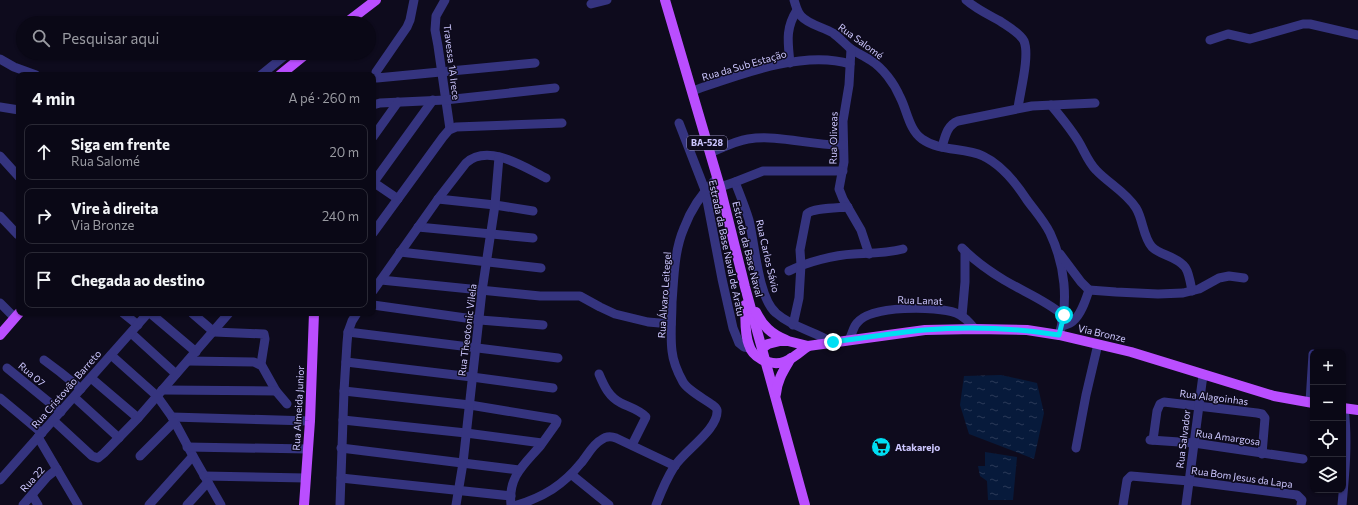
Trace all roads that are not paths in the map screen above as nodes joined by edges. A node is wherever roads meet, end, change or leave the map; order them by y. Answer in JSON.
{"nodes":[{"id":1,"x":376,"y":0,"type":"edge"},
{"id":2,"x":414,"y":0,"type":"edge"},
{"id":3,"x":444,"y":0,"type":"edge"},
{"id":4,"x":607,"y":0,"type":"edge"},
{"id":5,"x":665,"y":0,"type":"edge"},
{"id":6,"x":794,"y":0,"type":"edge"},
{"id":7,"x":966,"y":0,"type":"edge"},
{"id":8,"x":590,"y":4,"type":"dead end"},
{"id":9,"x":797,"y":10,"type":"junction"},
{"id":10,"x":355,"y":16,"type":"edge"},
{"id":11,"x":1358,"y":35,"type":"edge"},
{"id":12,"x":1210,"y":40,"type":"dead end"},
{"id":13,"x":852,"y":49,"type":"junction"},
{"id":14,"x":0,"y":59,"type":"edge"},
{"id":15,"x":279,"y":60,"type":"edge"},
{"id":16,"x":298,"y":60,"type":"edge"},
{"id":17,"x":535,"y":63,"type":"dead end"},
{"id":18,"x":790,"y":63,"type":"junction"},
{"id":19,"x":850,"y":64,"type":"junction"},
{"id":20,"x":442,"y":71,"type":"junction"},
{"id":21,"x":28,"y":72,"type":"edge"},
{"id":22,"x":265,"y":72,"type":"edge"},
{"id":23,"x":284,"y":72,"type":"edge"},
{"id":24,"x":555,"y":88,"type":"dead end"},
{"id":25,"x":692,"y":91,"type":"junction"},
{"id":26,"x":433,"y":100,"type":"junction"},
{"id":27,"x":445,"y":100,"type":"junction"},
{"id":28,"x":398,"y":102,"type":"junction"},
{"id":29,"x":376,"y":104,"type":"edge"},
{"id":30,"x":1095,"y":104,"type":"dead end"},
{"id":31,"x":1051,"y":105,"type":"junction"},
{"id":32,"x":0,"y":107,"type":"edge"},
{"id":33,"x":1018,"y":108,"type":"junction"},
{"id":34,"x":16,"y":110,"type":"edge"},
{"id":35,"x":562,"y":123,"type":"dead end"},
{"id":36,"x":679,"y":123,"type":"dead end"},
{"id":37,"x":450,"y":130,"type":"junction"},
{"id":38,"x":376,"y":133,"type":"edge"},
{"id":39,"x":843,"y":145,"type":"junction"},
{"id":40,"x":942,"y":147,"type":"junction"},
{"id":41,"x":710,"y":153,"type":"junction"},
{"id":42,"x":0,"y":156,"type":"edge"},
{"id":43,"x":499,"y":156,"type":"junction"},
{"id":44,"x":843,"y":171,"type":"junction"},
{"id":45,"x":16,"y":174,"type":"edge"},
{"id":46,"x":376,"y":178,"type":"edge"},
{"id":47,"x":546,"y":178,"type":"dead end"},
{"id":48,"x":736,"y":182,"type":"junction"},
{"id":49,"x":718,"y":183,"type":"junction"},
{"id":50,"x":376,"y":184,"type":"edge"},
{"id":51,"x":705,"y":190,"type":"junction"},
{"id":52,"x":398,"y":199,"type":"junction"},
{"id":53,"x":438,"y":199,"type":"junction"},
{"id":54,"x":495,"y":205,"type":"junction"},
{"id":55,"x":848,"y":207,"type":"junction"},
{"id":56,"x":532,"y":210,"type":"dead end"},
{"id":57,"x":0,"y":216,"type":"edge"},
{"id":58,"x":418,"y":226,"type":"junction"},
{"id":59,"x":376,"y":229,"type":"edge"},
{"id":60,"x":16,"y":233,"type":"edge"},
{"id":61,"x":490,"y":233,"type":"junction"},
{"id":62,"x":533,"y":238,"type":"dead end"},
{"id":63,"x":903,"y":249,"type":"dead end"},
{"id":64,"x":1056,"y":249,"type":"junction"},
{"id":65,"x":400,"y":252,"type":"junction"},
{"id":66,"x":869,"y":254,"type":"junction"},
{"id":67,"x":486,"y":261,"type":"junction"},
{"id":68,"x":801,"y":265,"type":"junction"},
{"id":69,"x":541,"y":268,"type":"dead end"},
{"id":70,"x":789,"y":271,"type":"dead end"},
{"id":71,"x":1244,"y":278,"type":"dead end"},
{"id":72,"x":381,"y":280,"type":"junction"},
{"id":73,"x":376,"y":287,"type":"edge"},
{"id":74,"x":745,"y":287,"type":"junction"},
{"id":75,"x":482,"y":290,"type":"junction"},
{"id":76,"x":1089,"y":290,"type":"junction"},
{"id":77,"x":1192,"y":291,"type":"junction"},
{"id":78,"x":0,"y":303,"type":"edge"},
{"id":79,"x":376,"y":305,"type":"edge"},
{"id":80,"x":16,"y":314,"type":"edge"},
{"id":81,"x":1064,"y":315,"type":"junction"},
{"id":82,"x":16,"y":316,"type":"edge"},
{"id":83,"x":127,"y":316,"type":"edge"},
{"id":84,"x":146,"y":316,"type":"edge"},
{"id":85,"x":153,"y":316,"type":"edge"},
{"id":86,"x":195,"y":316,"type":"edge"},
{"id":87,"x":227,"y":316,"type":"edge"},
{"id":88,"x":315,"y":316,"type":"edge"},
{"id":89,"x":356,"y":316,"type":"edge"},
{"id":90,"x":962,"y":316,"type":"junction"},
{"id":91,"x":480,"y":320,"type":"junction"},
{"id":92,"x":671,"y":324,"type":"junction"},
{"id":93,"x":138,"y":325,"type":"junction"},
{"id":94,"x":542,"y":325,"type":"dead end"},
{"id":95,"x":793,"y":325,"type":"junction"},
{"id":96,"x":975,"y":329,"type":"junction"},
{"id":97,"x":1060,"y":331,"type":"junction"},
{"id":98,"x":214,"y":332,"type":"junction"},
{"id":99,"x":348,"y":332,"type":"junction"},
{"id":100,"x":131,"y":333,"type":"junction"},
{"id":101,"x":0,"y":335,"type":"edge"},
{"id":102,"x":850,"y":340,"type":"junction"},
{"id":103,"x":788,"y":341,"type":"junction"},
{"id":104,"x":833,"y":342,"type":"junction"},
{"id":105,"x":1098,"y":344,"type":"junction"},
{"id":106,"x":808,"y":346,"type":"junction"},
{"id":107,"x":476,"y":348,"type":"junction"},
{"id":108,"x":750,"y":348,"type":"junction"},
{"id":109,"x":762,"y":348,"type":"junction"},
{"id":110,"x":196,"y":352,"type":"junction"},
{"id":111,"x":111,"y":355,"type":"junction"},
{"id":112,"x":558,"y":358,"type":"dead end"},
{"id":113,"x":792,"y":358,"type":"junction"},
{"id":114,"x":44,"y":360,"type":"dead end"},
{"id":115,"x":188,"y":361,"type":"junction"},
{"id":116,"x":765,"y":361,"type":"junction"},
{"id":117,"x":346,"y":362,"type":"junction"},
{"id":118,"x":261,"y":364,"type":"junction"},
{"id":119,"x":7,"y":368,"type":"dead end"},
{"id":120,"x":176,"y":374,"type":"junction"},
{"id":121,"x":599,"y":374,"type":"dead end"},
{"id":122,"x":1203,"y":375,"type":"junction"},
{"id":123,"x":472,"y":377,"type":"junction"},
{"id":124,"x":90,"y":378,"type":"junction"},
{"id":125,"x":553,"y":388,"type":"dead end"},
{"id":126,"x":81,"y":389,"type":"junction"},
{"id":127,"x":276,"y":391,"type":"junction"},
{"id":128,"x":344,"y":391,"type":"junction"},
{"id":129,"x":160,"y":393,"type":"junction"},
{"id":130,"x":776,"y":396,"type":"junction"},
{"id":131,"x":74,"y":397,"type":"junction"},
{"id":132,"x":0,"y":398,"type":"edge"},
{"id":133,"x":1310,"y":402,"type":"edge"},
{"id":134,"x":287,"y":404,"type":"dead end"},
{"id":135,"x":470,"y":405,"type":"junction"},
{"id":136,"x":1198,"y":406,"type":"junction"},
{"id":137,"x":1346,"y":408,"type":"edge"},
{"id":138,"x":1358,"y":410,"type":"edge"},
{"id":139,"x":60,"y":412,"type":"junction"},
{"id":140,"x":138,"y":418,"type":"junction"},
{"id":141,"x":173,"y":419,"type":"junction"},
{"id":142,"x":53,"y":420,"type":"junction"},
{"id":143,"x":343,"y":420,"type":"junction"},
{"id":144,"x":310,"y":421,"type":"junction"},
{"id":145,"x":1345,"y":421,"type":"edge"},
{"id":146,"x":466,"y":433,"type":"junction"},
{"id":147,"x":40,"y":435,"type":"junction"},
{"id":148,"x":119,"y":438,"type":"junction"},
{"id":149,"x":1152,"y":440,"type":"joint"},
{"id":150,"x":542,"y":443,"type":"junction"},
{"id":151,"x":1194,"y":443,"type":"junction"},
{"id":152,"x":632,"y":445,"type":"junction"},
{"id":153,"x":187,"y":447,"type":"junction"},
{"id":154,"x":342,"y":448,"type":"junction"},
{"id":155,"x":1076,"y":448,"type":"dead end"},
{"id":156,"x":308,"y":450,"type":"junction"},
{"id":157,"x":1262,"y":454,"type":"junction"},
{"id":158,"x":140,"y":456,"type":"dead end"},
{"id":159,"x":193,"y":456,"type":"junction"},
{"id":160,"x":1303,"y":459,"type":"dead end"},
{"id":161,"x":463,"y":463,"type":"junction"},
{"id":162,"x":675,"y":466,"type":"junction"},
{"id":163,"x":57,"y":469,"type":"junction"},
{"id":164,"x":519,"y":470,"type":"junction"},
{"id":165,"x":572,"y":475,"type":"junction"},
{"id":166,"x":1,"y":477,"type":"edge"},
{"id":167,"x":306,"y":478,"type":"junction"},
{"id":168,"x":341,"y":478,"type":"junction"},
{"id":169,"x":206,"y":479,"type":"junction"},
{"id":170,"x":1189,"y":481,"type":"junction"},
{"id":171,"x":458,"y":490,"type":"junction"},
{"id":172,"x":32,"y":495,"type":"junction"},
{"id":173,"x":511,"y":500,"type":"edge"},
{"id":174,"x":23,"y":505,"type":"edge"},
{"id":175,"x":38,"y":505,"type":"edge"},
{"id":176,"x":78,"y":505,"type":"edge"},
{"id":177,"x":149,"y":505,"type":"edge"},
{"id":178,"x":187,"y":505,"type":"edge"},
{"id":179,"x":221,"y":505,"type":"edge"},
{"id":180,"x":304,"y":505,"type":"edge"},
{"id":181,"x":340,"y":505,"type":"edge"},
{"id":182,"x":456,"y":505,"type":"edge"},
{"id":183,"x":517,"y":505,"type":"edge"},
{"id":184,"x":609,"y":505,"type":"edge"},
{"id":185,"x":656,"y":505,"type":"edge"},
{"id":186,"x":805,"y":505,"type":"edge"},
{"id":187,"x":1123,"y":505,"type":"edge"},
{"id":188,"x":1186,"y":505,"type":"edge"},
{"id":189,"x":1301,"y":505,"type":"edge"},
{"id":190,"x":1342,"y":505,"type":"edge"}],
"edges":[{"from":1,"to":10,"type":"main road"},
{"from":2,"to":20,"type":"street"},
{"from":3,"to":20,"type":"street","name":"Travessa 1A Irece"},
{"from":4,"to":8,"type":"street"},
{"from":5,"to":25,"type":"main road","name":"Estrada da Base Naval","number":"BA-528"},
{"from":6,"to":9,"type":"street"},
{"from":7,"to":33,"type":"street"},
{"from":9,"to":13,"type":"street","name":"Rua Salomé"},
{"from":9,"to":18,"type":"street"},
{"from":11,"to":12,"type":"street"},
{"from":13,"to":19,"type":"street","name":"Rua Oliveas"},
{"from":13,"to":40,"type":"street","name":"Rua Salomé"},
{"from":14,"to":21,"type":"street"},
{"from":15,"to":22,"type":"street"},
{"from":16,"to":23,"type":"main road"},
{"from":17,"to":20,"type":"street"},
{"from":18,"to":19,"type":"street","name":"Rua da Sub Estação"},
{"from":18,"to":25,"type":"street","name":"Rua da Sub Estação"},
{"from":19,"to":39,"type":"street","name":"Rua Oliveas"},
{"from":20,"to":27,"type":"street","name":"Travessa 1A Irece"},
{"from":24,"to":27,"type":"street"},
{"from":25,"to":41,"type":"main road","name":"Estrada da Base Naval","number":"BA-528"},
{"from":26,"to":27,"type":"street"},
{"from":26,"to":28,"type":"street"},
{"from":26,"to":46,"type":"street"},
{"from":27,"to":37,"type":"street","name":"Travessa 1A Irece"},
{"from":28,"to":29,"type":"street"},
{"from":28,"to":38,"type":"street"},
{"from":30,"to":31,"type":"street"},
{"from":31,"to":33,"type":"street"},
{"from":31,"to":77,"type":"street"},
{"from":32,"to":34,"type":"street"},
{"from":33,"to":40,"type":"street"},
{"from":35,"to":37,"type":"street"},
{"from":36,"to":51,"type":"street","name":"Estrada da Base Naval de Aratu"},
{"from":37,"to":52,"type":"street"},
{"from":39,"to":41,"type":"street"},
{"from":39,"to":44,"type":"street","name":"Rua Oliveas"},
{"from":40,"to":64,"type":"street","name":"Rua Salomé"},
{"from":41,"to":49,"type":"main road","name":"Estrada da Base Naval","number":"BA-528"},
{"from":42,"to":45,"type":"street"},
{"from":43,"to":47,"type":"street"},
{"from":43,"to":53,"type":"street"},
{"from":43,"to":54,"type":"street","name":"Rua Theotonic Vilela"},
{"from":44,"to":48,"type":"street"},
{"from":44,"to":55,"type":"street","name":"Rua Oliveas"},
{"from":48,"to":49,"type":"street"},
{"from":48,"to":95,"type":"street","name":"Rua Carlos Sávio"},
{"from":49,"to":51,"type":"street","name":"Rua Álvaro Leitegel"},
{"from":49,"to":74,"type":"main road","name":"Estrada da Base Naval","number":"BA-528"},
{"from":50,"to":52,"type":"street"},
{"from":51,"to":92,"type":"street","name":"Rua Álvaro Leitegel"},
{"from":51,"to":108,"type":"street","name":"Estrada da Base Naval de Aratu"},
{"from":52,"to":59,"type":"street"},
{"from":53,"to":54,"type":"street"},
{"from":53,"to":58,"type":"street"},
{"from":54,"to":56,"type":"street"},
{"from":54,"to":61,"type":"street","name":"Rua Theotonic Vilela"},
{"from":55,"to":66,"type":"street","name":"Rua Oliveas"},
{"from":55,"to":68,"type":"street"},
{"from":57,"to":60,"type":"street"},
{"from":58,"to":61,"type":"street"},
{"from":58,"to":65,"type":"street"},
{"from":61,"to":62,"type":"street"},
{"from":61,"to":67,"type":"street","name":"Rua Theotonic Vilela"},
{"from":63,"to":66,"type":"street"},
{"from":64,"to":76,"type":"street","name":"Rua Salomé"},
{"from":64,"to":81,"type":"street","name":"Rua Salomé"},
{"from":65,"to":67,"type":"street"},
{"from":65,"to":72,"type":"street"},
{"from":66,"to":68,"type":"street"},
{"from":67,"to":69,"type":"street"},
{"from":67,"to":75,"type":"street","name":"Rua Theotonic Vilela"},
{"from":68,"to":70,"type":"street"},
{"from":68,"to":95,"type":"street"},
{"from":71,"to":77,"type":"street"},
{"from":72,"to":73,"type":"street"},
{"from":72,"to":75,"type":"street"},
{"from":74,"to":103,"type":"main road"},
{"from":74,"to":108,"type":"main road"},
{"from":74,"to":109,"type":"main road","name":"Estrada da Base Naval","number":"BA-528"},
{"from":75,"to":91,"type":"street","name":"Rua Theotonic Vilela"},
{"from":75,"to":92,"type":"street"},
{"from":76,"to":77,"type":"street"},
{"from":76,"to":97,"type":"street"},
{"from":78,"to":80,"type":"street"},
{"from":79,"to":91,"type":"street"},
{"from":81,"to":90,"type":"street"},
{"from":81,"to":97,"type":"street","name":"Rua Salomé"},
{"from":82,"to":101,"type":"main road"},
{"from":83,"to":93,"type":"street"},
{"from":84,"to":93,"type":"street","name":"Rua Cristovão Barreto"},
{"from":85,"to":110,"type":"street"},
{"from":86,"to":98,"type":"street"},
{"from":87,"to":98,"type":"street"},
{"from":88,"to":144,"type":"main road","name":"Rua Almeida Junior"},
{"from":89,"to":99,"type":"street"},
{"from":90,"to":96,"type":"street"},
{"from":90,"to":102,"type":"street","name":"Rua Lanat"},
{"from":91,"to":94,"type":"street"},
{"from":91,"to":107,"type":"street","name":"Rua Theotonic Vilela"},
{"from":92,"to":162,"type":"street","name":"Rua Álvaro Leitegel"},
{"from":93,"to":100,"type":"street","name":"Rua Cristovão Barreto"},
{"from":95,"to":104,"type":"street"},
{"from":96,"to":97,"type":"main road","name":"Via Bronze"},
{"from":96,"to":102,"type":"main road","name":"Via Bronze"},
{"from":97,"to":105,"type":"main road","name":"Via Bronze"},
{"from":98,"to":110,"type":"street"},
{"from":98,"to":118,"type":"street"},
{"from":99,"to":107,"type":"street"},
{"from":99,"to":117,"type":"street"},
{"from":100,"to":111,"type":"street","name":"Rua Cristovão Barreto"},
{"from":100,"to":120,"type":"street"},
{"from":102,"to":104,"type":"main road","name":"Via Bronze"},
{"from":103,"to":106,"type":"main road","name":"Via Bronze"},
{"from":103,"to":109,"type":"main road","name":"Via Bronze"},
{"from":104,"to":106,"type":"main road","name":"Via Bronze"},
{"from":105,"to":122,"type":"main road","name":"Via Bronze"},
{"from":105,"to":155,"type":"street"},
{"from":106,"to":113,"type":"main road","name":"Via Bronze"},
{"from":107,"to":112,"type":"street"},
{"from":107,"to":123,"type":"street","name":"Rua Theotonic Vilela"},
{"from":108,"to":116,"type":"main road"},
{"from":109,"to":116,"type":"main road","name":"Estrada da Base Naval","number":"BA-528"},
{"from":110,"to":115,"type":"street"},
{"from":111,"to":124,"type":"street","name":"Rua Cristovão Barreto"},
{"from":111,"to":129,"type":"street"},
{"from":113,"to":116,"type":"main road","name":"Via Bronze"},
{"from":113,"to":130,"type":"main road"},
{"from":114,"to":126,"type":"street"},
{"from":115,"to":118,"type":"street"},
{"from":115,"to":120,"type":"street"},
{"from":116,"to":130,"type":"main road","name":"Estrada da Base Naval","number":"BA-528"},
{"from":117,"to":123,"type":"street"},
{"from":117,"to":128,"type":"street"},
{"from":118,"to":127,"type":"street"},
{"from":119,"to":139,"type":"street","name":"Rua 07"},
{"from":120,"to":129,"type":"street"},
{"from":121,"to":152,"type":"street"},
{"from":122,"to":133,"type":"main road","name":"Via Bronze"},
{"from":122,"to":136,"type":"street","name":"Rua Salvador"},
{"from":123,"to":125,"type":"street"},
{"from":123,"to":135,"type":"street","name":"Rua Theotonic Vilela"},
{"from":124,"to":126,"type":"street","name":"Rua Cristovão Barreto"},
{"from":124,"to":140,"type":"street"},
{"from":126,"to":131,"type":"street","name":"Rua Cristovão Barreto"},
{"from":127,"to":129,"type":"street"},
{"from":127,"to":134,"type":"street"},
{"from":128,"to":135,"type":"street"},
{"from":128,"to":143,"type":"street"},
{"from":129,"to":140,"type":"street"},
{"from":129,"to":141,"type":"street"},
{"from":130,"to":186,"type":"main road","name":"Estrada da Base Naval","number":"BA-528"},
{"from":131,"to":139,"type":"street","name":"Rua Cristovão Barreto"},
{"from":131,"to":148,"type":"street"},
{"from":132,"to":147,"type":"street"},
{"from":135,"to":146,"type":"street","name":"Rua Theotonic Vilela"},
{"from":135,"to":150,"type":"street"},
{"from":136,"to":149,"type":"street","name":"Rua Alagoinhas"},
{"from":136,"to":151,"type":"street","name":"Rua Salvador"},
{"from":136,"to":157,"type":"street","name":"Rua Alagoinhas"},
{"from":137,"to":138,"type":"main road"},
{"from":139,"to":142,"type":"street","name":"Rua Cristovão Barreto"},
{"from":140,"to":148,"type":"street"},
{"from":141,"to":144,"type":"street"},
{"from":141,"to":153,"type":"street"},
{"from":141,"to":158,"type":"street"},
{"from":142,"to":147,"type":"street","name":"Rua Cristovão Barreto"},
{"from":142,"to":148,"type":"street"},
{"from":143,"to":146,"type":"street"},
{"from":143,"to":154,"type":"street"},
{"from":144,"to":156,"type":"main road","name":"Rua Almeida Junior"},
{"from":145,"to":190,"type":"street"},
{"from":146,"to":150,"type":"street"},
{"from":146,"to":161,"type":"street","name":"Rua Theotonic Vilela"},
{"from":147,"to":163,"type":"street"},
{"from":147,"to":166,"type":"street","name":"Rua Cristovão Barreto"},
{"from":149,"to":151,"type":"street","name":"Rua Amargosa"},
{"from":150,"to":164,"type":"street"},
{"from":151,"to":157,"type":"street","name":"Rua Amargosa"},
{"from":151,"to":170,"type":"street","name":"Rua Salvador"},
{"from":152,"to":162,"type":"street"},
{"from":152,"to":165,"type":"street"},
{"from":153,"to":156,"type":"street"},
{"from":153,"to":159,"type":"street"},
{"from":154,"to":161,"type":"street"},
{"from":154,"to":168,"type":"street"},
{"from":156,"to":167,"type":"main road","name":"Rua Almeida Junior"},
{"from":157,"to":160,"type":"street","name":"Rua Amargosa"},
{"from":159,"to":169,"type":"street"},
{"from":159,"to":177,"type":"street"},
{"from":161,"to":164,"type":"street"},
{"from":161,"to":171,"type":"street","name":"Rua Theotonic Vilela"},
{"from":162,"to":185,"type":"street","name":"Rua Álvaro Leitegel"},
{"from":163,"to":172,"type":"street","name":"Rua 22"},
{"from":163,"to":176,"type":"street"},
{"from":164,"to":173,"type":"street"},
{"from":165,"to":183,"type":"street"},
{"from":165,"to":184,"type":"street"},
{"from":167,"to":169,"type":"street"},
{"from":167,"to":180,"type":"main road","name":"Rua Almeida Junior"},
{"from":168,"to":171,"type":"street"},
{"from":168,"to":181,"type":"street"},
{"from":169,"to":178,"type":"street"},
{"from":169,"to":179,"type":"street"},
{"from":170,"to":187,"type":"street","name":"Rua Bom Jesus da Lapa"},
{"from":170,"to":188,"type":"street","name":"Rua Salvador"},
{"from":170,"to":189,"type":"street","name":"Rua Bom Jesus da Lapa"},
{"from":171,"to":173,"type":"street"},
{"from":171,"to":182,"type":"street","name":"Rua Theotonic Vilela"},
{"from":172,"to":174,"type":"street","name":"Rua 22"},
{"from":172,"to":175,"type":"street"}]}
